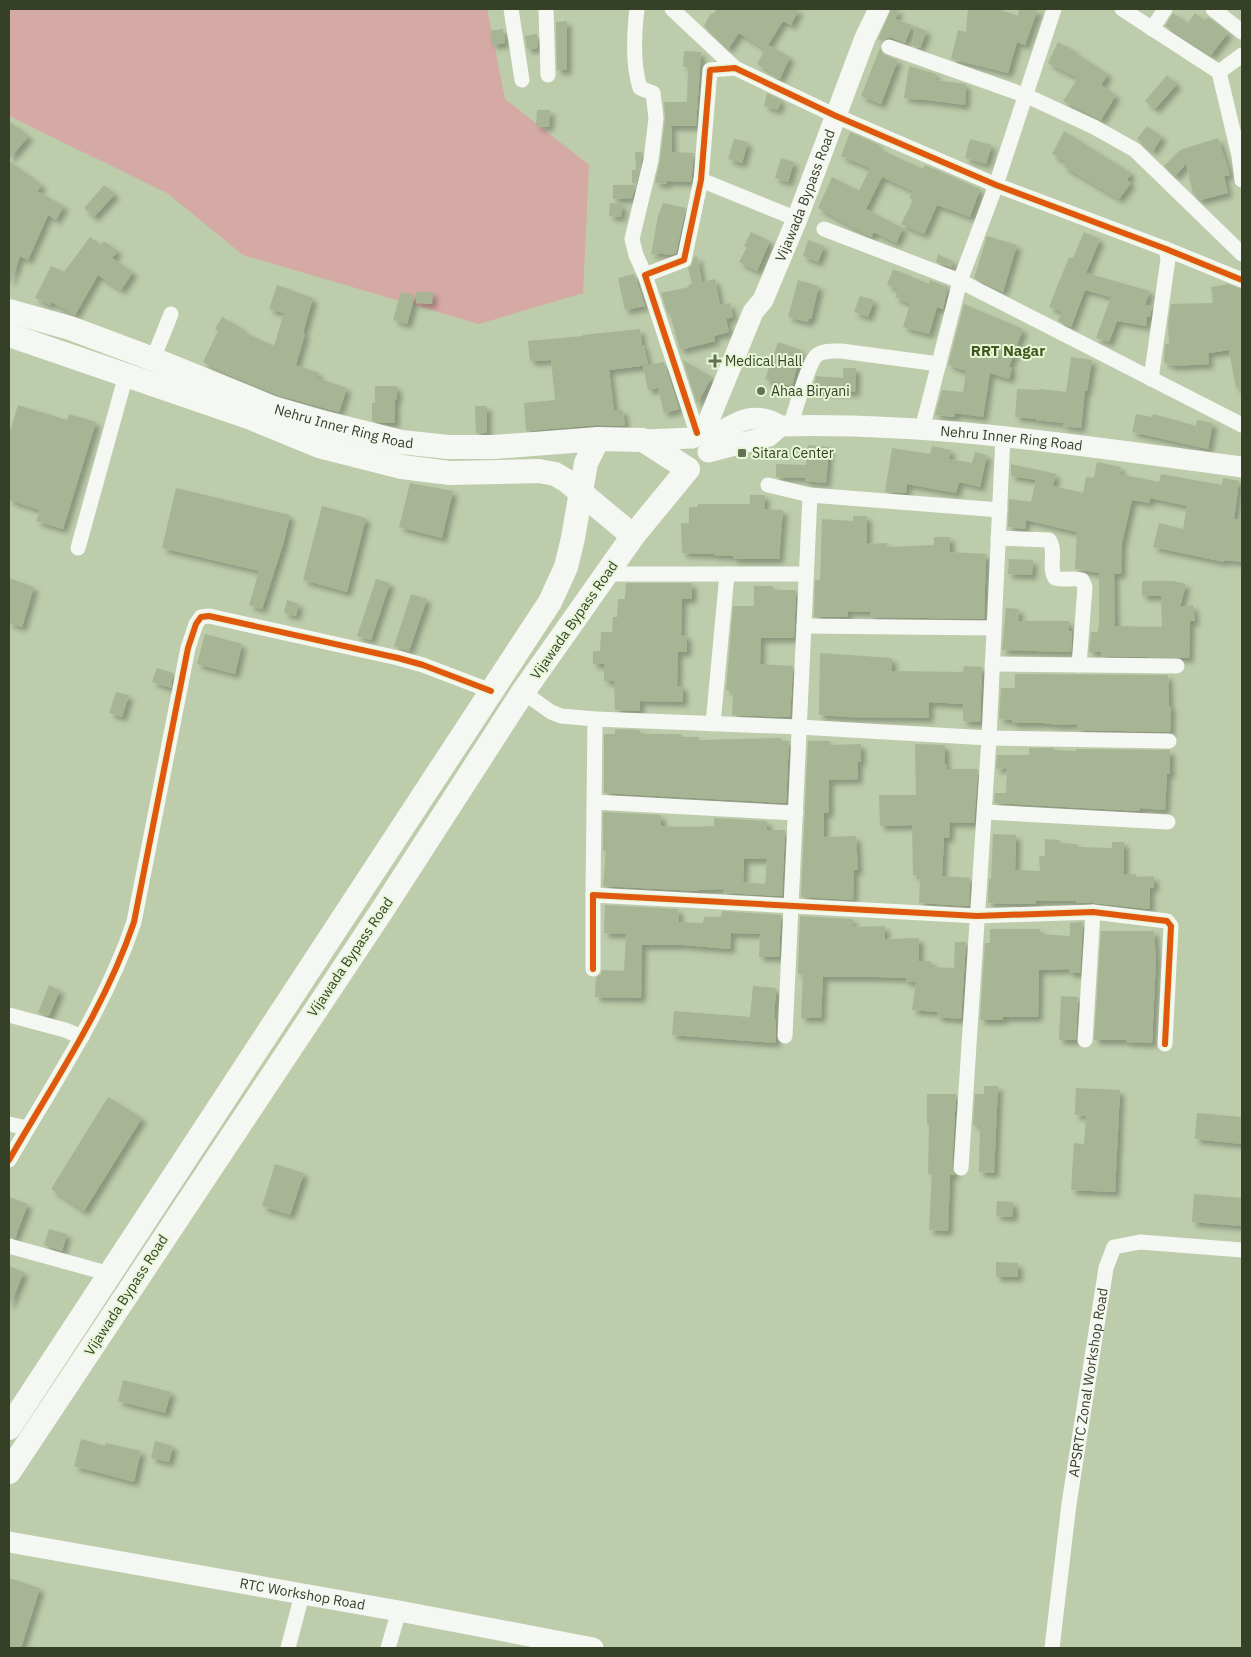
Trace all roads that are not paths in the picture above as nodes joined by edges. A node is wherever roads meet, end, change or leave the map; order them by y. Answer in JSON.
{"nodes":[{"id":1,"x":511,"y":9,"type":"edge"},
{"id":2,"x":546,"y":9,"type":"edge"},
{"id":3,"x":637,"y":9,"type":"edge"},
{"id":4,"x":672,"y":9,"type":"edge"},
{"id":5,"x":878,"y":9,"type":"edge"},
{"id":6,"x":1054,"y":9,"type":"edge"},
{"id":7,"x":1122,"y":9,"type":"edge"},
{"id":8,"x":1165,"y":9,"type":"edge"},
{"id":9,"x":1213,"y":9,"type":"edge"},
{"id":10,"x":1152,"y":29,"type":"junction"},
{"id":11,"x":1242,"y":32,"type":"edge"},
{"id":12,"x":889,"y":47,"type":"dead end"},
{"id":13,"x":1242,"y":55,"type":"edge"},
{"id":14,"x":734,"y":68,"type":"junction"},
{"id":15,"x":1219,"y":72,"type":"junction"},
{"id":16,"x":548,"y":75,"type":"dead end"},
{"id":17,"x":522,"y":80,"type":"dead end"},
{"id":18,"x":1027,"y":96,"type":"junction"},
{"id":19,"x":836,"y":116,"type":"junction"},
{"id":20,"x":701,"y":180,"type":"junction"},
{"id":21,"x":1242,"y":180,"type":"edge"},
{"id":22,"x":996,"y":185,"type":"junction"},
{"id":23,"x":798,"y":219,"type":"junction"},
{"id":24,"x":824,"y":229,"type":"dead end"},
{"id":25,"x":1166,"y":249,"type":"junction"},
{"id":26,"x":1242,"y":254,"type":"edge"},
{"id":27,"x":645,"y":275,"type":"junction"},
{"id":28,"x":1242,"y":280,"type":"edge"},
{"id":29,"x":960,"y":281,"type":"junction"},
{"id":30,"x":9,"y":311,"type":"edge"},
{"id":31,"x":171,"y":314,"type":"dead end"},
{"id":32,"x":9,"y":335,"type":"edge"},
{"id":33,"x":153,"y":359,"type":"junction"},
{"id":34,"x":939,"y":364,"type":"junction"},
{"id":35,"x":126,"y":375,"type":"junction"},
{"id":36,"x":1151,"y":379,"type":"junction"},
{"id":37,"x":1242,"y":425,"type":"edge"},
{"id":38,"x":785,"y":426,"type":"junction"},
{"id":39,"x":922,"y":429,"type":"junction"},
{"id":40,"x":1002,"y":436,"type":"junction"},
{"id":41,"x":598,"y":439,"type":"junction"},
{"id":42,"x":643,"y":440,"type":"junction"},
{"id":43,"x":703,"y":441,"type":"junction"},
{"id":44,"x":1242,"y":467,"type":"edge"},
{"id":45,"x":688,"y":469,"type":"junction"},
{"id":46,"x":768,"y":485,"type":"dead end"},
{"id":47,"x":582,"y":493,"type":"junction"},
{"id":48,"x":810,"y":495,"type":"junction"},
{"id":49,"x":1000,"y":510,"type":"junction"},
{"id":50,"x":632,"y":536,"type":"junction"},
{"id":51,"x":998,"y":538,"type":"junction"},
{"id":52,"x":78,"y":548,"type":"dead end"},
{"id":53,"x":606,"y":574,"type":"junction"},
{"id":54,"x":727,"y":574,"type":"junction"},
{"id":55,"x":806,"y":574,"type":"junction"},
{"id":56,"x":804,"y":626,"type":"junction"},
{"id":57,"x":994,"y":628,"type":"junction"},
{"id":58,"x":992,"y":664,"type":"junction"},
{"id":59,"x":1079,"y":665,"type":"junction"},
{"id":60,"x":1177,"y":666,"type":"dead end"},
{"id":61,"x":491,"y":691,"type":"junction"},
{"id":62,"x":523,"y":692,"type":"junction"},
{"id":63,"x":595,"y":719,"type":"junction"},
{"id":64,"x":713,"y":724,"type":"junction"},
{"id":65,"x":799,"y":727,"type":"junction"},
{"id":66,"x":990,"y":738,"type":"junction"},
{"id":67,"x":1169,"y":741,"type":"dead end"},
{"id":68,"x":595,"y":802,"type":"junction"},
{"id":69,"x":985,"y":812,"type":"junction"},
{"id":70,"x":796,"y":814,"type":"junction"},
{"id":71,"x":1168,"y":822,"type":"dead end"},
{"id":72,"x":593,"y":895,"type":"junction"},
{"id":73,"x":791,"y":905,"type":"junction"},
{"id":74,"x":1093,"y":912,"type":"junction"},
{"id":75,"x":977,"y":916,"type":"junction"},
{"id":76,"x":593,"y":969,"type":"dead end"},
{"id":77,"x":9,"y":1015,"type":"edge"},
{"id":78,"x":785,"y":1036,"type":"dead end"},
{"id":79,"x":82,"y":1037,"type":"junction"},
{"id":80,"x":1085,"y":1040,"type":"dead end"},
{"id":81,"x":1165,"y":1044,"type":"dead end"},
{"id":82,"x":9,"y":1124,"type":"edge"},
{"id":83,"x":27,"y":1128,"type":"junction"},
{"id":84,"x":9,"y":1160,"type":"edge"},
{"id":85,"x":961,"y":1168,"type":"dead end"},
{"id":86,"x":9,"y":1246,"type":"edge"},
{"id":87,"x":1242,"y":1250,"type":"edge"},
{"id":88,"x":110,"y":1274,"type":"junction"},
{"id":89,"x":9,"y":1428,"type":"edge"},
{"id":90,"x":9,"y":1472,"type":"edge"},
{"id":91,"x":9,"y":1542,"type":"edge"},
{"id":92,"x":302,"y":1594,"type":"junction"},
{"id":93,"x":399,"y":1611,"type":"junction"},
{"id":94,"x":580,"y":1647,"type":"edge"},
{"id":95,"x":288,"y":1648,"type":"edge"},
{"id":96,"x":388,"y":1648,"type":"edge"},
{"id":97,"x":1052,"y":1648,"type":"edge"}],
"edges":[{"from":1,"to":17,"type":"street"},
{"from":2,"to":16,"type":"street"},
{"from":3,"to":27,"type":"street"},
{"from":4,"to":14,"type":"street"},
{"from":5,"to":19,"type":"street","name":"Vijawada Bypass Road"},
{"from":6,"to":18,"type":"street"},
{"from":7,"to":10,"type":"street"},
{"from":8,"to":10,"type":"street"},
{"from":9,"to":11,"type":"street"},
{"from":10,"to":15,"type":"street"},
{"from":12,"to":18,"type":"street"},
{"from":13,"to":15,"type":"street"},
{"from":14,"to":19,"type":"street"},
{"from":14,"to":20,"type":"street"},
{"from":15,"to":21,"type":"street"},
{"from":18,"to":22,"type":"street"},
{"from":18,"to":26,"type":"street"},
{"from":19,"to":22,"type":"street"},
{"from":19,"to":23,"type":"street","name":"Vijawada Bypass Road"},
{"from":20,"to":23,"type":"street"},
{"from":20,"to":27,"type":"street"},
{"from":22,"to":25,"type":"street"},
{"from":22,"to":29,"type":"street"},
{"from":23,"to":43,"type":"street","name":"Vijawada Bypass Road"},
{"from":24,"to":29,"type":"street"},
{"from":25,"to":28,"type":"street"},
{"from":25,"to":36,"type":"street"},
{"from":27,"to":43,"type":"street"},
{"from":29,"to":34,"type":"street"},
{"from":29,"to":36,"type":"street"},
{"from":30,"to":33,"type":"main road","name":"Nehru Inner Ring Road"},
{"from":31,"to":33,"type":"street"},
{"from":32,"to":35,"type":"main road","name":"Nehru Inner Ring Road"},
{"from":33,"to":41,"type":"main road","name":"Nehru Inner Ring Road"},
{"from":34,"to":38,"type":"street"},
{"from":34,"to":39,"type":"street"},
{"from":35,"to":47,"type":"main road","name":"Nehru Inner Ring Road"},
{"from":35,"to":52,"type":"street"},
{"from":36,"to":37,"type":"street"},
{"from":38,"to":39,"type":"street","name":"Nehru Inner Ring Road"},
{"from":38,"to":43,"type":"street"},
{"from":39,"to":40,"type":"street","name":"Nehru Inner Ring Road"},
{"from":40,"to":44,"type":"street","name":"Nehru Inner Ring Road"},
{"from":40,"to":49,"type":"street"},
{"from":41,"to":42,"type":"main road","name":"Nehru Inner Ring Road"},
{"from":41,"to":47,"type":"main road","name":"Vijawada Bypass Road"},
{"from":42,"to":43,"type":"street"},
{"from":42,"to":45,"type":"main road"},
{"from":43,"to":45,"type":"street","name":"Vijawada Bypass Road"},
{"from":45,"to":50,"type":"main road","name":"Vijawada Bypass Road"},
{"from":46,"to":48,"type":"street"},
{"from":47,"to":50,"type":"main road","name":"Nehru Inner Ring Road"},
{"from":47,"to":61,"type":"main road","name":"Vijawada Bypass Road"},
{"from":48,"to":49,"type":"street"},
{"from":48,"to":55,"type":"street"},
{"from":49,"to":51,"type":"street"},
{"from":50,"to":53,"type":"main road","name":"Vijawada Bypass Road"},
{"from":51,"to":57,"type":"street"},
{"from":51,"to":59,"type":"street"},
{"from":53,"to":54,"type":"street"},
{"from":53,"to":62,"type":"main road","name":"Vijawada Bypass Road"},
{"from":54,"to":55,"type":"street"},
{"from":54,"to":64,"type":"street"},
{"from":55,"to":56,"type":"street"},
{"from":56,"to":57,"type":"street"},
{"from":56,"to":65,"type":"street"},
{"from":57,"to":58,"type":"street"},
{"from":58,"to":59,"type":"street"},
{"from":58,"to":66,"type":"street"},
{"from":59,"to":60,"type":"street"},
{"from":61,"to":79,"type":"street"},
{"from":61,"to":88,"type":"main road","name":"Vijawada Bypass Road"},
{"from":62,"to":63,"type":"street"},
{"from":62,"to":90,"type":"main road","name":"Vijawada Bypass Road"},
{"from":63,"to":64,"type":"street"},
{"from":63,"to":68,"type":"street"},
{"from":64,"to":65,"type":"street"},
{"from":65,"to":66,"type":"street"},
{"from":65,"to":70,"type":"street"},
{"from":66,"to":67,"type":"street"},
{"from":66,"to":69,"type":"street"},
{"from":68,"to":70,"type":"street"},
{"from":68,"to":72,"type":"street"},
{"from":69,"to":71,"type":"street"},
{"from":69,"to":75,"type":"street"},
{"from":70,"to":73,"type":"street"},
{"from":72,"to":73,"type":"street"},
{"from":72,"to":76,"type":"street"},
{"from":73,"to":75,"type":"street"},
{"from":73,"to":78,"type":"street"},
{"from":74,"to":75,"type":"street"},
{"from":74,"to":80,"type":"street"},
{"from":74,"to":81,"type":"street"},
{"from":75,"to":85,"type":"street"},
{"from":77,"to":79,"type":"street"},
{"from":79,"to":83,"type":"street"},
{"from":82,"to":83,"type":"street"},
{"from":83,"to":84,"type":"street"},
{"from":86,"to":88,"type":"street"},
{"from":87,"to":97,"type":"street","name":"APSRTC Zonal Workshop Road"},
{"from":88,"to":89,"type":"main road","name":"Vijawada Bypass Road"},
{"from":91,"to":92,"type":"street","name":"RTC Workshop Road"},
{"from":92,"to":93,"type":"street","name":"RTC Workshop Road"},
{"from":92,"to":95,"type":"street"},
{"from":93,"to":94,"type":"street","name":"RTC Workshop Road"},
{"from":93,"to":96,"type":"street"}]}
